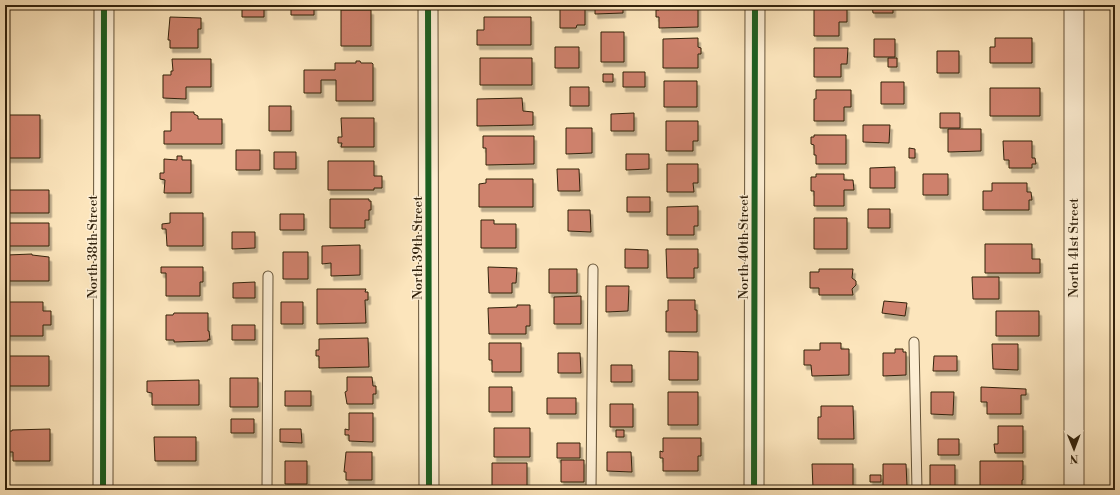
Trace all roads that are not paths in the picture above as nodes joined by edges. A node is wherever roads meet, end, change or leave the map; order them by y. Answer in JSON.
{"nodes":[{"id":1,"x":104,"y":5,"type":"edge"},
{"id":2,"x":428,"y":5,"type":"edge"},
{"id":3,"x":755,"y":5,"type":"edge"},
{"id":4,"x":1074,"y":5,"type":"edge"},
{"id":5,"x":593,"y":269,"type":"dead end"},
{"id":6,"x":268,"y":276,"type":"dead end"},
{"id":7,"x":914,"y":342,"type":"dead end"},
{"id":8,"x":104,"y":490,"type":"edge"},
{"id":9,"x":267,"y":490,"type":"edge"},
{"id":10,"x":429,"y":490,"type":"edge"},
{"id":11,"x":591,"y":490,"type":"edge"},
{"id":12,"x":754,"y":490,"type":"edge"},
{"id":13,"x":918,"y":490,"type":"edge"},
{"id":14,"x":1074,"y":490,"type":"edge"}],
"edges":[{"from":1,"to":8,"type":"street","name":"North 38th Street"},
{"from":2,"to":10,"type":"street","name":"North 39th Street"},
{"from":3,"to":12,"type":"street","name":"North 40th Street"},
{"from":4,"to":14,"type":"street","name":"North 41st Street"},
{"from":5,"to":11,"type":"lane"},
{"from":6,"to":9,"type":"lane"},
{"from":7,"to":13,"type":"lane"}]}
